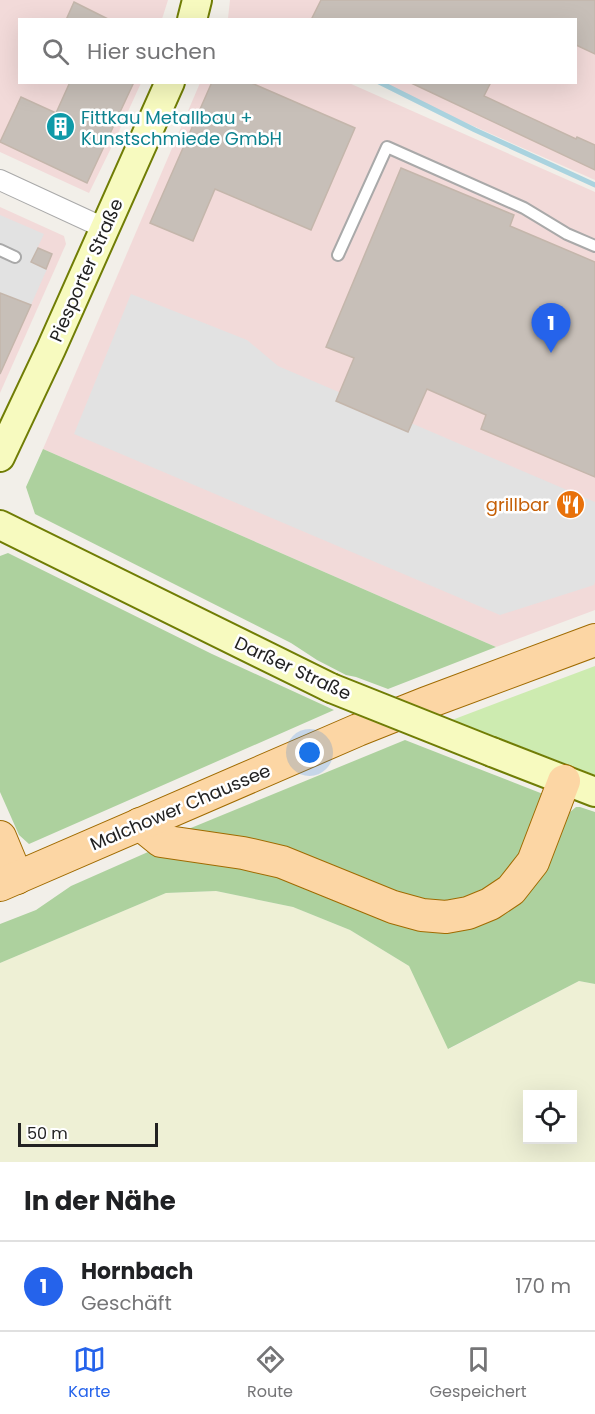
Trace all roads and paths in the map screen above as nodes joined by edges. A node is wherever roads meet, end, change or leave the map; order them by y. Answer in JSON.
{"nodes":[{"id":1,"x":197,"y":0,"type":"edge"},
{"id":2,"x":192,"y":18,"type":"edge"},
{"id":3,"x":169,"y":84,"type":"edge"},
{"id":4,"x":0,"y":180,"type":"edge"},
{"id":5,"x":104,"y":228,"type":"junction"},
{"id":6,"x":595,"y":246,"type":"edge"},
{"id":7,"x":0,"y":250,"type":"edge"},
{"id":8,"x":338,"y":255,"type":"dead end"},
{"id":9,"x":15,"y":257,"type":"dead end"},
{"id":10,"x":0,"y":457,"type":"edge"},
{"id":11,"x":0,"y":525,"type":"edge"},
{"id":12,"x":595,"y":640,"type":"edge"},
{"id":13,"x":564,"y":781,"type":"junction"},
{"id":14,"x":595,"y":792,"type":"edge"},
{"id":15,"x":140,"y":824,"type":"junction"},
{"id":16,"x":0,"y":837,"type":"edge"},
{"id":17,"x":8,"y":881,"type":"edge"}],
"edges":[{"from":1,"to":2,"type":"main road"},
{"from":3,"to":5,"type":"main road","name":"Piesporter Straße"},
{"from":4,"to":5,"type":"street"},
{"from":5,"to":10,"type":"main road","name":"Piesporter Straße"},
{"from":6,"to":8,"type":"lane"},
{"from":7,"to":9,"type":"lane"},
{"from":11,"to":13,"type":"main road","name":"Darßer Straße","bridge":true},
{"from":12,"to":15,"type":"main road","name":"Malchower Chaussee"},
{"from":13,"to":14,"type":"main road","name":"Darßer Straße"},
{"from":13,"to":15,"type":"main road"},
{"from":15,"to":17,"type":"main road","name":"Malchower Chaussee"},
{"from":16,"to":17,"type":"main road"}]}
